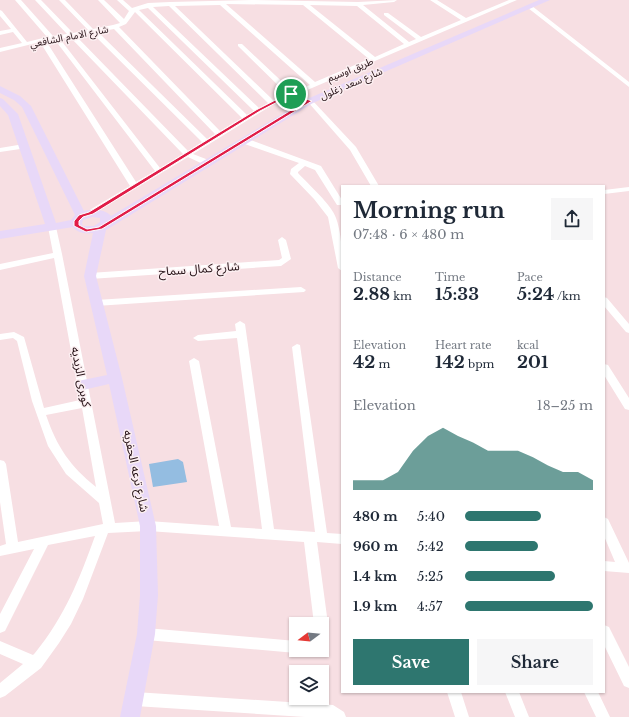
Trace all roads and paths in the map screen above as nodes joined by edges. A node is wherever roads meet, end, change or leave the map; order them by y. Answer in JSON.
{"nodes":[{"id":1,"x":18,"y":0,"type":"edge"},
{"id":2,"x":38,"y":0,"type":"edge"},
{"id":3,"x":62,"y":0,"type":"edge"},
{"id":4,"x":101,"y":0,"type":"edge"},
{"id":5,"x":120,"y":0,"type":"edge"},
{"id":6,"x":138,"y":0,"type":"edge"},
{"id":7,"x":347,"y":0,"type":"edge"},
{"id":8,"x":394,"y":0,"type":"edge"},
{"id":9,"x":433,"y":0,"type":"edge"},
{"id":10,"x":493,"y":0,"type":"edge"},
{"id":11,"x":514,"y":0,"type":"edge"},
{"id":12,"x":546,"y":0,"type":"edge"},
{"id":13,"x":241,"y":1,"type":"edge"},
{"id":14,"x":270,"y":1,"type":"edge"},
{"id":15,"x":289,"y":1,"type":"edge"},
{"id":16,"x":381,"y":1,"type":"edge"},
{"id":17,"x":159,"y":2,"type":"edge"},
{"id":18,"x":183,"y":2,"type":"edge"},
{"id":19,"x":206,"y":2,"type":"edge"},
{"id":20,"x":321,"y":2,"type":"edge"},
{"id":21,"x":304,"y":3,"type":"junction"},
{"id":22,"x":170,"y":4,"type":"junction"},
{"id":23,"x":222,"y":4,"type":"junction"},
{"id":24,"x":356,"y":4,"type":"junction"},
{"id":25,"x":502,"y":5,"type":"junction"},
{"id":26,"x":146,"y":6,"type":"junction"},
{"id":27,"x":530,"y":7,"type":"junction"},
{"id":28,"x":134,"y":10,"type":"junction"},
{"id":29,"x":386,"y":14,"type":"dead end"},
{"id":30,"x":1,"y":16,"type":"edge"},
{"id":31,"x":466,"y":21,"type":"junction"},
{"id":32,"x":124,"y":23,"type":"junction"},
{"id":33,"x":115,"y":27,"type":"junction"},
{"id":34,"x":15,"y":30,"type":"junction"},
{"id":35,"x":94,"y":32,"type":"junction"},
{"id":36,"x":0,"y":33,"type":"edge"},
{"id":37,"x":71,"y":35,"type":"junction"},
{"id":38,"x":54,"y":38,"type":"junction"},
{"id":39,"x":42,"y":40,"type":"junction"},
{"id":40,"x":421,"y":40,"type":"junction"},
{"id":41,"x":26,"y":44,"type":"junction"},
{"id":42,"x":240,"y":45,"type":"dead end"},
{"id":43,"x":409,"y":45,"type":"junction"},
{"id":44,"x":0,"y":50,"type":"edge"},
{"id":45,"x":373,"y":59,"type":"junction"},
{"id":46,"x":313,"y":84,"type":"junction"},
{"id":47,"x":629,"y":84,"type":"edge"},
{"id":48,"x":0,"y":89,"type":"edge"},
{"id":49,"x":291,"y":94,"type":"junction"},
{"id":50,"x":0,"y":101,"type":"edge"},
{"id":51,"x":310,"y":101,"type":"junction"},
{"id":52,"x":272,"y":103,"type":"junction"},
{"id":53,"x":258,"y":110,"type":"junction"},
{"id":54,"x":246,"y":118,"type":"junction"},
{"id":55,"x":219,"y":134,"type":"junction"},
{"id":56,"x":245,"y":141,"type":"junction"},
{"id":57,"x":206,"y":142,"type":"junction"},
{"id":58,"x":47,"y":148,"type":"junction"},
{"id":59,"x":25,"y":149,"type":"junction"},
{"id":60,"x":0,"y":150,"type":"edge"},
{"id":61,"x":187,"y":154,"type":"junction"},
{"id":62,"x":305,"y":162,"type":"junction"},
{"id":63,"x":208,"y":163,"type":"junction"},
{"id":64,"x":160,"y":171,"type":"junction"},
{"id":65,"x":374,"y":185,"type":"edge"},
{"id":66,"x":134,"y":186,"type":"junction"},
{"id":67,"x":629,"y":189,"type":"edge"},
{"id":68,"x":605,"y":192,"type":"edge"},
{"id":69,"x":340,"y":203,"type":"dead end"},
{"id":70,"x":83,"y":217,"type":"junction"},
{"id":71,"x":103,"y":226,"type":"junction"},
{"id":72,"x":52,"y":227,"type":"junction"},
{"id":73,"x":0,"y":235,"type":"edge"},
{"id":74,"x":282,"y":240,"type":"dead end"},
{"id":75,"x":58,"y":254,"type":"junction"},
{"id":76,"x":341,"y":263,"type":"edge"},
{"id":77,"x":0,"y":267,"type":"edge"},
{"id":78,"x":90,"y":276,"type":"junction"},
{"id":79,"x":301,"y":290,"type":"dead end"},
{"id":80,"x":605,"y":301,"type":"edge"},
{"id":81,"x":96,"y":303,"type":"junction"},
{"id":82,"x":629,"y":330,"type":"edge"},
{"id":83,"x":0,"y":337,"type":"edge"},
{"id":84,"x":198,"y":338,"type":"dead end"},
{"id":85,"x":297,"y":347,"type":"dead end"},
{"id":86,"x":194,"y":361,"type":"dead end"},
{"id":87,"x":605,"y":369,"type":"edge"},
{"id":88,"x":115,"y":378,"type":"junction"},
{"id":89,"x":83,"y":385,"type":"junction"},
{"id":90,"x":86,"y":403,"type":"junction"},
{"id":91,"x":629,"y":406,"type":"edge"},
{"id":92,"x":41,"y":412,"type":"junction"},
{"id":93,"x":0,"y":464,"type":"edge"},
{"id":94,"x":105,"y":501,"type":"junction"},
{"id":95,"x":605,"y":524,"type":"edge"},
{"id":96,"x":148,"y":526,"type":"junction"},
{"id":97,"x":107,"y":528,"type":"junction"},
{"id":98,"x":226,"y":531,"type":"junction"},
{"id":99,"x":269,"y":534,"type":"junction"},
{"id":100,"x":316,"y":537,"type":"junction"},
{"id":101,"x":341,"y":539,"type":"edge"},
{"id":102,"x":44,"y":541,"type":"junction"},
{"id":103,"x":13,"y":549,"type":"junction"},
{"id":104,"x":0,"y":551,"type":"edge"},
{"id":105,"x":605,"y":566,"type":"edge"},
{"id":106,"x":626,"y":567,"type":"edge"},
{"id":107,"x":321,"y":617,"type":"edge"},
{"id":108,"x":0,"y":627,"type":"edge"},
{"id":109,"x":605,"y":633,"type":"edge"},
{"id":110,"x":146,"y":634,"type":"junction"},
{"id":111,"x":289,"y":646,"type":"edge"},
{"id":112,"x":0,"y":647,"type":"edge"},
{"id":113,"x":36,"y":663,"type":"junction"},
{"id":114,"x":629,"y":681,"type":"edge"},
{"id":115,"x":0,"y":692,"type":"edge"},
{"id":116,"x":454,"y":693,"type":"edge"},
{"id":117,"x":512,"y":693,"type":"edge"},
{"id":118,"x":591,"y":693,"type":"edge"},
{"id":119,"x":135,"y":699,"type":"junction"},
{"id":120,"x":130,"y":717,"type":"edge"},
{"id":121,"x":338,"y":717,"type":"edge"},
{"id":122,"x":462,"y":717,"type":"edge"},
{"id":123,"x":522,"y":717,"type":"edge"},
{"id":124,"x":603,"y":717,"type":"edge"}],
"edges":[{"from":1,"to":38,"type":"street"},
{"from":2,"to":37,"type":"street"},
{"from":3,"to":35,"type":"street"},
{"from":4,"to":32,"type":"street"},
{"from":5,"to":28,"type":"street"},
{"from":6,"to":26,"type":"street"},
{"from":7,"to":24,"type":"street"},
{"from":8,"to":16,"type":"street"},
{"from":9,"to":31,"type":"street"},
{"from":10,"to":25,"type":"street"},
{"from":11,"to":25,"type":"street","name":"طريق اوسيم"},
{"from":12,"to":27,"type":"street","name":"شارع سعد زغلول"},
{"from":13,"to":14,"type":"street"},
{"from":13,"to":23,"type":"street"},
{"from":14,"to":15,"type":"street"},
{"from":15,"to":21,"type":"street"},
{"from":16,"to":24,"type":"street"},
{"from":17,"to":22,"type":"street"},
{"from":17,"to":26,"type":"street"},
{"from":18,"to":19,"type":"street"},
{"from":18,"to":22,"type":"street"},
{"from":19,"to":23,"type":"street"},
{"from":20,"to":21,"type":"street"},
{"from":20,"to":24,"type":"street"},
{"from":21,"to":45,"type":"street"},
{"from":22,"to":52,"type":"street"},
{"from":23,"to":46,"type":"street"},
{"from":24,"to":43,"type":"street"},
{"from":25,"to":31,"type":"street","name":"طريق اوسيم"},
{"from":26,"to":28,"type":"street"},
{"from":26,"to":53,"type":"street"},
{"from":27,"to":47,"type":"street"},
{"from":27,"to":51,"type":"street","name":"شارع سعد زغلول"},
{"from":28,"to":32,"type":"street","name":"شارع الامام الشافعي"},
{"from":28,"to":54,"type":"street"},
{"from":29,"to":40,"type":"street"},
{"from":30,"to":34,"type":"street"},
{"from":31,"to":40,"type":"street","name":"طريق اوسيم"},
{"from":32,"to":33,"type":"street","name":"شارع الامام الشافعي"},
{"from":33,"to":35,"type":"street","name":"شارع الامام الشافعي"},
{"from":33,"to":55,"type":"street"},
{"from":34,"to":36,"type":"street"},
{"from":34,"to":41,"type":"street"},
{"from":35,"to":37,"type":"street","name":"شارع الامام الشافعي"},
{"from":35,"to":57,"type":"street"},
{"from":37,"to":38,"type":"street","name":"شارع الامام الشافعي"},
{"from":37,"to":61,"type":"street"},
{"from":38,"to":39,"type":"street","name":"شارع الامام الشافعي"},
{"from":38,"to":64,"type":"street"},
{"from":39,"to":41,"type":"street","name":"شارع الامام الشافعي"},
{"from":39,"to":66,"type":"street"},
{"from":40,"to":43,"type":"street","name":"طريق اوسيم"},
{"from":41,"to":44,"type":"street","name":"شارع الامام الشافعي"},
{"from":42,"to":49,"type":"street"},
{"from":43,"to":45,"type":"street","name":"طريق اوسيم"},
{"from":45,"to":46,"type":"street","name":"طريق اوسيم"},
{"from":46,"to":49,"type":"street","name":"طريق اوسيم"},
{"from":48,"to":58,"type":"street"},
{"from":49,"to":51,"type":"street"},
{"from":49,"to":52,"type":"street","name":"طريق اوسيم"},
{"from":50,"to":59,"type":"street"},
{"from":51,"to":56,"type":"street","name":"شارع سعد زغلول"},
{"from":51,"to":65,"type":"street"},
{"from":52,"to":53,"type":"street","name":"طريق اوسيم"},
{"from":53,"to":54,"type":"street","name":"طريق اوسيم"},
{"from":54,"to":55,"type":"street","name":"طريق اوسيم"},
{"from":55,"to":57,"type":"street","name":"طريق اوسيم"},
{"from":56,"to":62,"type":"street"},
{"from":56,"to":63,"type":"street","name":"شارع سعد زغلول"},
{"from":57,"to":61,"type":"street","name":"طريق اوسيم"},
{"from":58,"to":59,"type":"street"},
{"from":58,"to":70,"type":"street"},
{"from":59,"to":60,"type":"street"},
{"from":59,"to":72,"type":"street"},
{"from":61,"to":63,"type":"street"},
{"from":61,"to":64,"type":"street","name":"طريق اوسيم"},
{"from":62,"to":69,"type":"street"},
{"from":62,"to":76,"type":"street"},
{"from":63,"to":71,"type":"street","name":"شارع سعد زغلول"},
{"from":64,"to":66,"type":"street","name":"طريق اوسيم"},
{"from":66,"to":70,"type":"street","name":"طريق اوسيم"},
{"from":67,"to":68,"type":"street"},
{"from":70,"to":71,"type":"street"},
{"from":70,"to":71,"type":"street"},
{"from":70,"to":72,"type":"street"},
{"from":71,"to":78,"type":"street","name":"شارع ترعه الحفريه"},
{"from":72,"to":73,"type":"street"},
{"from":72,"to":75,"type":"street","name":"كوبرى الزيديه"},
{"from":74,"to":78,"type":"street","name":"شارع كمال سماح"},
{"from":75,"to":77,"type":"street"},
{"from":75,"to":89,"type":"street","name":"كوبرى الزيديه"},
{"from":78,"to":81,"type":"street","name":"شارع ترعه الحفريه"},
{"from":79,"to":81,"type":"street"},
{"from":80,"to":82,"type":"street"},
{"from":81,"to":88,"type":"street","name":"شارع ترعه الحفريه"},
{"from":83,"to":92,"type":"street"},
{"from":84,"to":99,"type":"street"},
{"from":85,"to":100,"type":"street"},
{"from":86,"to":98,"type":"street"},
{"from":87,"to":91,"type":"street"},
{"from":88,"to":89,"type":"street"},
{"from":88,"to":96,"type":"street","name":"شارع ترعه الحفريه"},
{"from":89,"to":90,"type":"street","name":"كوبرى الزيديه"},
{"from":90,"to":92,"type":"street"},
{"from":90,"to":94,"type":"street","name":"كوبرى الزيديه"},
{"from":92,"to":94,"type":"street"},
{"from":93,"to":103,"type":"street"},
{"from":94,"to":97,"type":"street","name":"كوبرى الزيديه"},
{"from":95,"to":106,"type":"street"},
{"from":96,"to":97,"type":"street"},
{"from":96,"to":98,"type":"street"},
{"from":96,"to":110,"type":"street","name":"شارع ترعه الحفريه"},
{"from":97,"to":102,"type":"street"},
{"from":97,"to":113,"type":"street"},
{"from":98,"to":99,"type":"street"},
{"from":99,"to":100,"type":"street"},
{"from":100,"to":101,"type":"street"},
{"from":100,"to":107,"type":"street"},
{"from":102,"to":103,"type":"street"},
{"from":102,"to":108,"type":"street"},
{"from":103,"to":104,"type":"street"},
{"from":105,"to":106,"type":"street"},
{"from":109,"to":114,"type":"street"},
{"from":110,"to":111,"type":"street"},
{"from":110,"to":119,"type":"street","name":"شارع ترعه الحفريه"},
{"from":112,"to":113,"type":"street"},
{"from":113,"to":115,"type":"street"},
{"from":116,"to":122,"type":"street"},
{"from":117,"to":123,"type":"street"},
{"from":118,"to":124,"type":"street"},
{"from":119,"to":120,"type":"street","name":"شارع ترعه الحفريه"},
{"from":119,"to":121,"type":"street"}]}
